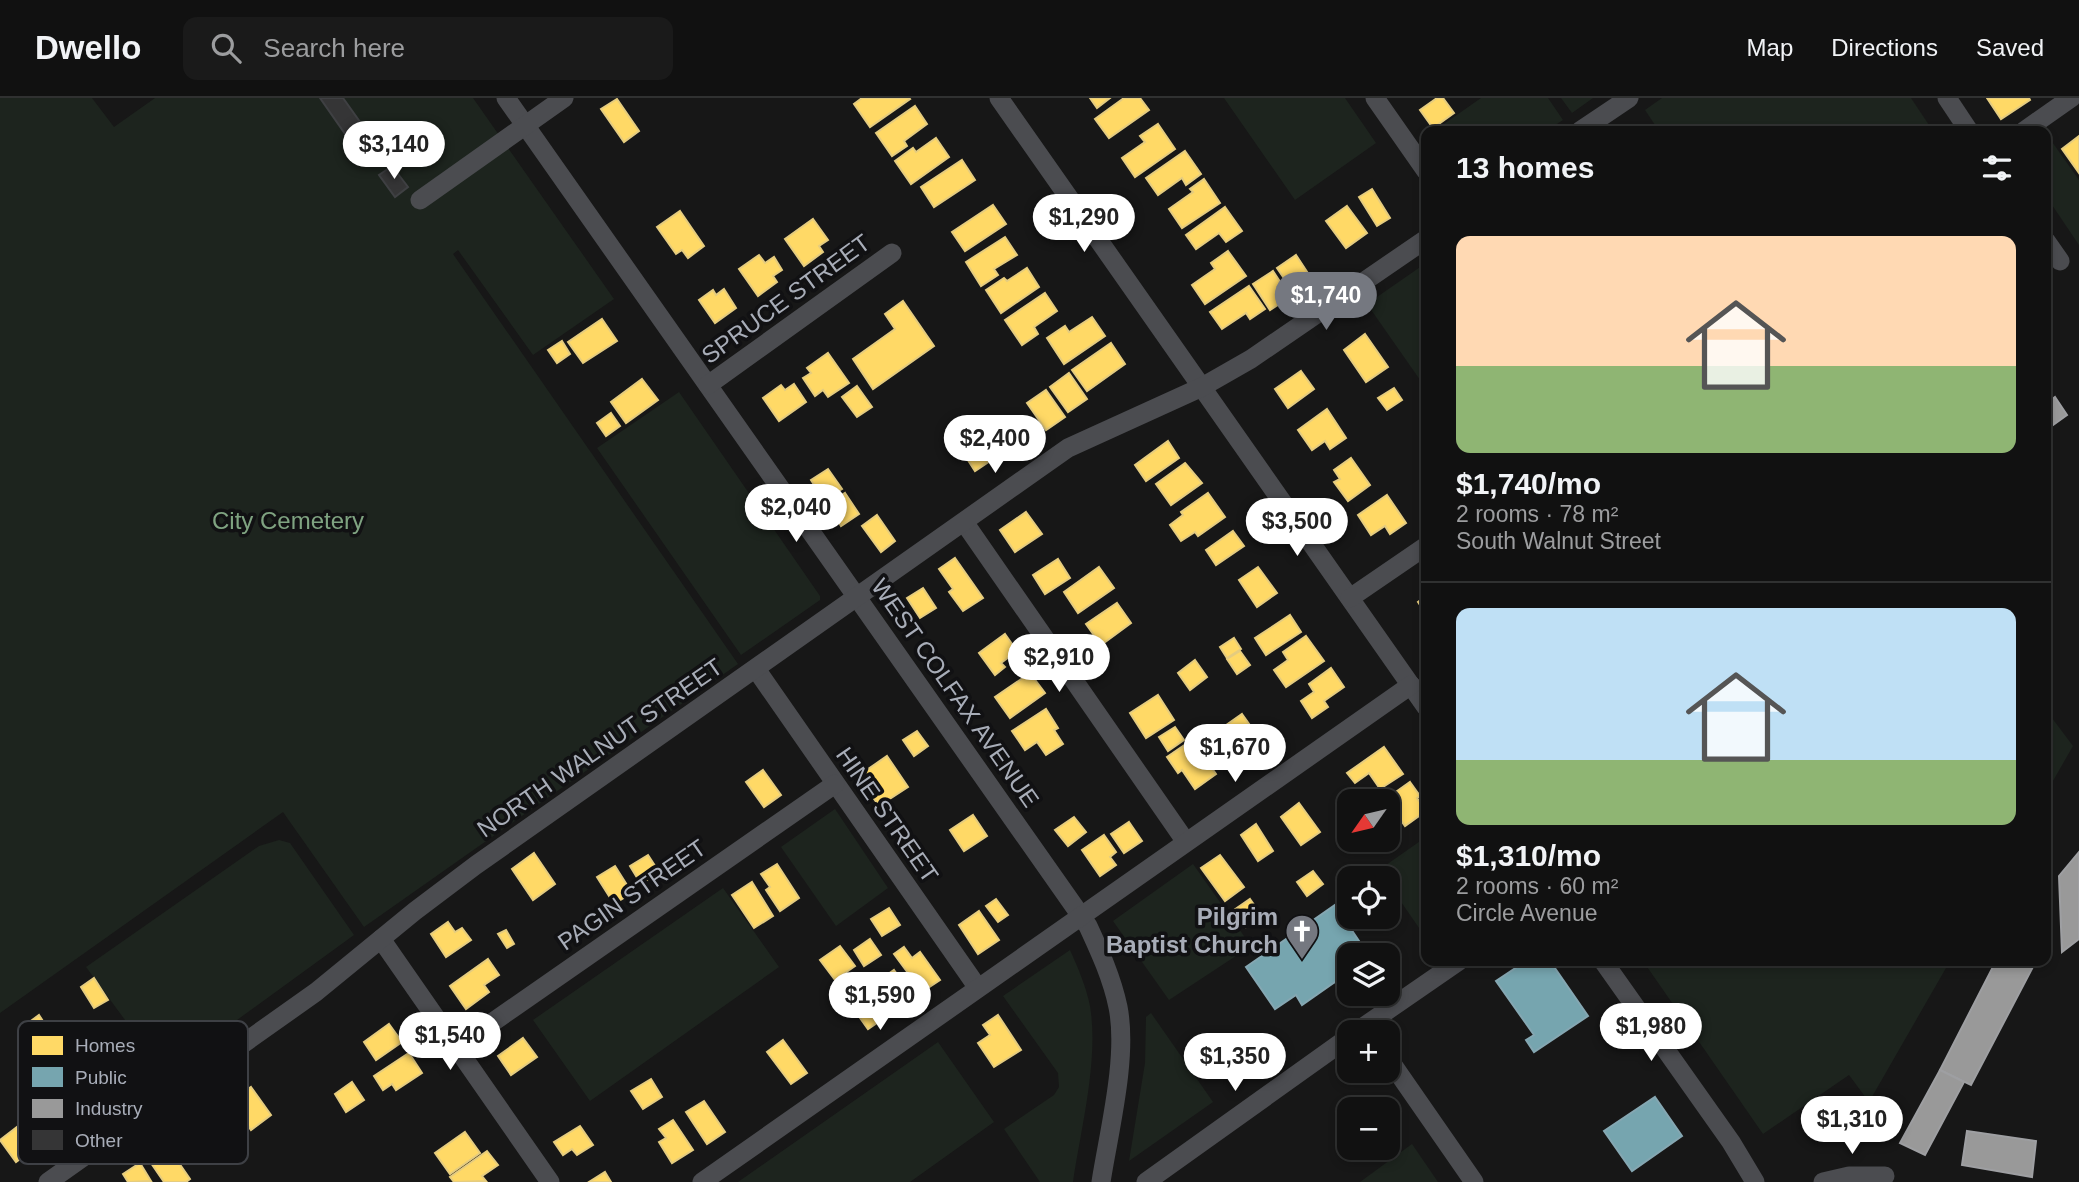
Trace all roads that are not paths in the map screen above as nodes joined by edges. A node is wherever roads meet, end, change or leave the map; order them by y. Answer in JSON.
{"nodes":[{"id":1,"x":506,"y":98,"type":"edge"},
{"id":2,"x":564,"y":98,"type":"edge"},
{"id":3,"x":999,"y":98,"type":"edge"},
{"id":4,"x":1376,"y":98,"type":"edge"},
{"id":5,"x":1629,"y":98,"type":"edge"},
{"id":6,"x":1947,"y":98,"type":"edge"},
{"id":7,"x":2071,"y":98,"type":"edge"},
{"id":8,"x":525,"y":125,"type":"junction"},
{"id":9,"x":1587,"y":126,"type":"edge"},
{"id":10,"x":1966,"y":126,"type":"edge"},
{"id":11,"x":2031,"y":126,"type":"edge"},
{"id":12,"x":1421,"y":164,"type":"edge"},
{"id":13,"x":420,"y":200,"type":"dead end"},
{"id":14,"x":1421,"y":242,"type":"edge"},
{"id":15,"x":2051,"y":248,"type":"edge"},
{"id":16,"x":892,"y":253,"type":"dead end"},
{"id":17,"x":2060,"y":261,"type":"dead end"},
{"id":18,"x":708,"y":385,"type":"junction"},
{"id":19,"x":1202,"y":387,"type":"junction"},
{"id":20,"x":964,"y":522,"type":"junction"},
{"id":21,"x":1421,"y":549,"type":"edge"},
{"id":22,"x":857,"y":597,"type":"junction"},
{"id":23,"x":1350,"y":598,"type":"junction"},
{"id":24,"x":756,"y":668,"type":"junction"},
{"id":25,"x":1411,"y":685,"type":"junction"},
{"id":26,"x":1421,"y":700,"type":"edge"},
{"id":27,"x":835,"y":784,"type":"junction"},
{"id":28,"x":1186,"y":842,"type":"junction"},
{"id":29,"x":1081,"y":916,"type":"junction"},
{"id":30,"x":381,"y":939,"type":"junction"},
{"id":31,"x":1452,"y":966,"type":"edge"},
{"id":32,"x":1608,"y":966,"type":"edge"},
{"id":33,"x":978,"y":988,"type":"junction"},
{"id":34,"x":1377,"y":1020,"type":"edge"},
{"id":35,"x":248,"y":1040,"type":"edge"},
{"id":36,"x":457,"y":1047,"type":"junction"},
{"id":37,"x":1337,"y":1048,"type":"edge"},
{"id":38,"x":1400,"y":1075,"type":"edge"},
{"id":39,"x":73,"y":1164,"type":"edge"},
{"id":40,"x":1885,"y":1177,"type":"dead end"},
{"id":41,"x":48,"y":1182,"type":"edge"},
{"id":42,"x":550,"y":1182,"type":"edge"},
{"id":43,"x":702,"y":1182,"type":"edge"},
{"id":44,"x":1101,"y":1182,"type":"edge"},
{"id":45,"x":1146,"y":1182,"type":"edge"},
{"id":46,"x":1474,"y":1182,"type":"edge"},
{"id":47,"x":1755,"y":1182,"type":"edge"},
{"id":48,"x":1823,"y":1182,"type":"edge"}],
"edges":[{"from":1,"to":8,"type":"street","name":"WEST COLFAX AVENUE"},
{"from":2,"to":8,"type":"street"},
{"from":3,"to":19,"type":"street"},
{"from":4,"to":12,"type":"street"},
{"from":5,"to":9,"type":"street"},
{"from":6,"to":10,"type":"street"},
{"from":7,"to":11,"type":"street"},
{"from":8,"to":13,"type":"street"},
{"from":8,"to":18,"type":"street","name":"WEST COLFAX AVENUE"},
{"from":14,"to":19,"type":"street","name":"NORTH WALNUT STREET"},
{"from":15,"to":17,"type":"street"},
{"from":16,"to":18,"type":"street","name":"SPRUCE STREET"},
{"from":18,"to":22,"type":"street","name":"WEST COLFAX AVENUE"},
{"from":19,"to":20,"type":"street","name":"NORTH WALNUT STREET"},
{"from":19,"to":23,"type":"street"},
{"from":20,"to":22,"type":"street","name":"NORTH WALNUT STREET"},
{"from":20,"to":28,"type":"street"},
{"from":21,"to":23,"type":"street"},
{"from":22,"to":24,"type":"street","name":"NORTH WALNUT STREET"},
{"from":22,"to":29,"type":"street","name":"WEST COLFAX AVENUE"},
{"from":23,"to":25,"type":"street"},
{"from":24,"to":27,"type":"street","name":"HINE STREET"},
{"from":24,"to":30,"type":"street","name":"NORTH WALNUT STREET"},
{"from":25,"to":26,"type":"street"},
{"from":25,"to":28,"type":"street"},
{"from":27,"to":33,"type":"street","name":"HINE STREET"},
{"from":27,"to":36,"type":"street","name":"PAGIN STREET"},
{"from":28,"to":29,"type":"street"},
{"from":29,"to":33,"type":"street"},
{"from":29,"to":44,"type":"street","name":"WEST COLFAX AVENUE"},
{"from":30,"to":35,"type":"street","name":"NORTH WALNUT STREET"},
{"from":30,"to":36,"type":"street"},
{"from":31,"to":34,"type":"street"},
{"from":32,"to":47,"type":"street"},
{"from":33,"to":43,"type":"street"},
{"from":36,"to":42,"type":"street"},
{"from":37,"to":45,"type":"street"},
{"from":38,"to":46,"type":"street"},
{"from":39,"to":41,"type":"street","name":"NORTH WALNUT STREET"},
{"from":40,"to":48,"type":"street"}]}
